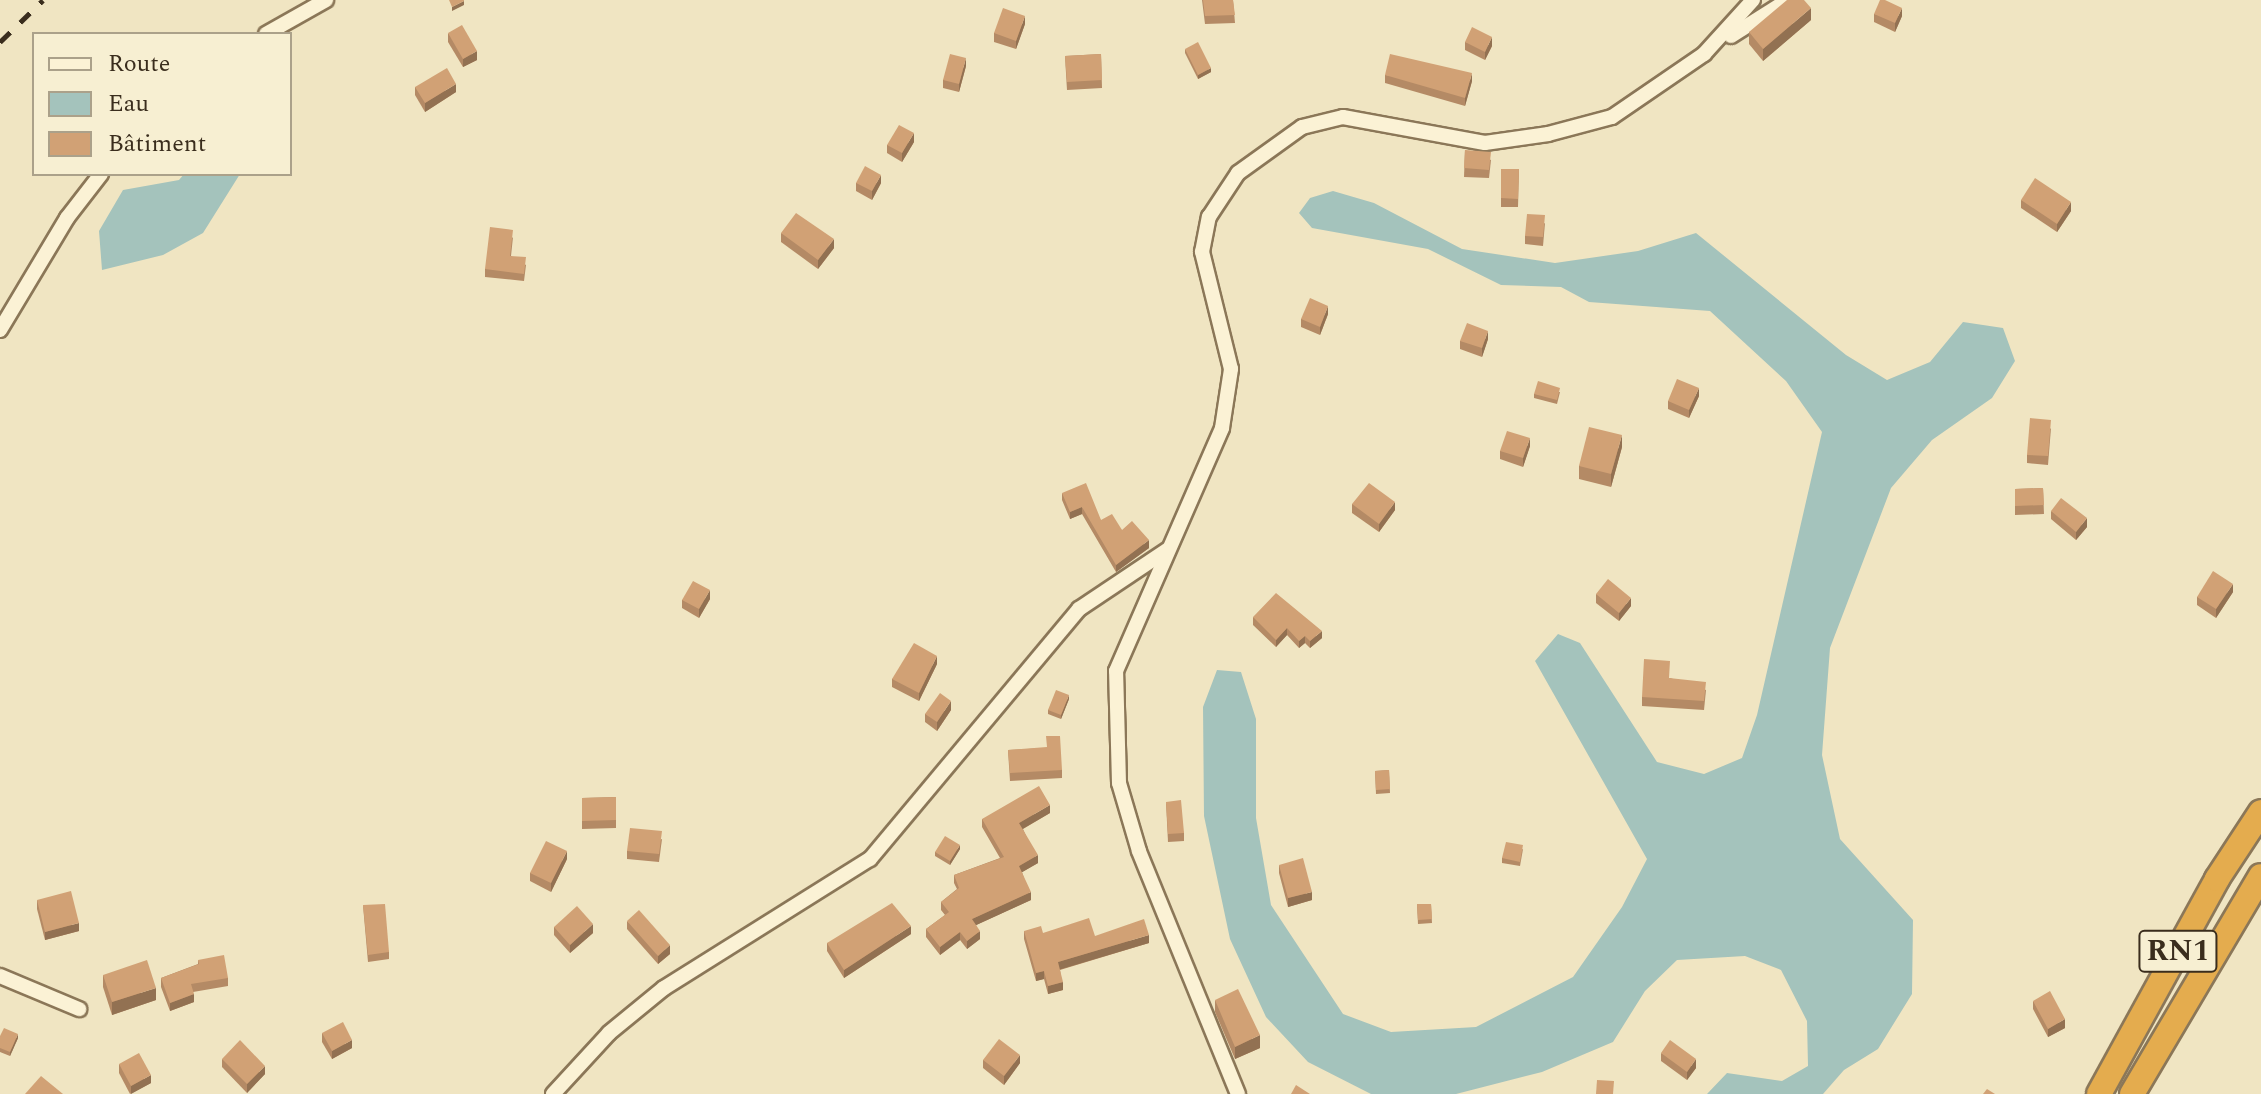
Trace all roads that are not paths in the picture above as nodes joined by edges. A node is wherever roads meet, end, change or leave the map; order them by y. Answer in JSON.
{"nodes":[{"id":1,"x":326,"y":0,"type":"edge"},
{"id":2,"x":1753,"y":0,"type":"edge"},
{"id":3,"x":1788,"y":0,"type":"edge"},
{"id":4,"x":270,"y":32,"type":"edge"},
{"id":5,"x":1704,"y":54,"type":"junction"},
{"id":6,"x":99,"y":176,"type":"edge"},
{"id":7,"x":0,"y":330,"type":"edge"},
{"id":8,"x":1168,"y":550,"type":"junction"},
{"id":9,"x":2261,"y":812,"type":"edge"},
{"id":10,"x":2261,"y":876,"type":"edge"},
{"id":11,"x":0,"y":976,"type":"edge"},
{"id":12,"x":79,"y":1009,"type":"dead end"},
{"id":13,"x":553,"y":1094,"type":"edge"},
{"id":14,"x":1238,"y":1094,"type":"edge"},
{"id":15,"x":2099,"y":1094,"type":"edge"},
{"id":16,"x":2132,"y":1094,"type":"edge"}],
"edges":[{"from":1,"to":4,"type":"street"},
{"from":2,"to":5,"type":"street"},
{"from":3,"to":5,"type":"street"},
{"from":5,"to":8,"type":"street"},
{"from":6,"to":7,"type":"street"},
{"from":8,"to":13,"type":"street"},
{"from":8,"to":14,"type":"street"},
{"from":9,"to":15,"type":"highway","number":"RN1"},
{"from":10,"to":16,"type":"highway","number":"RN1"},
{"from":11,"to":12,"type":"street"}]}
